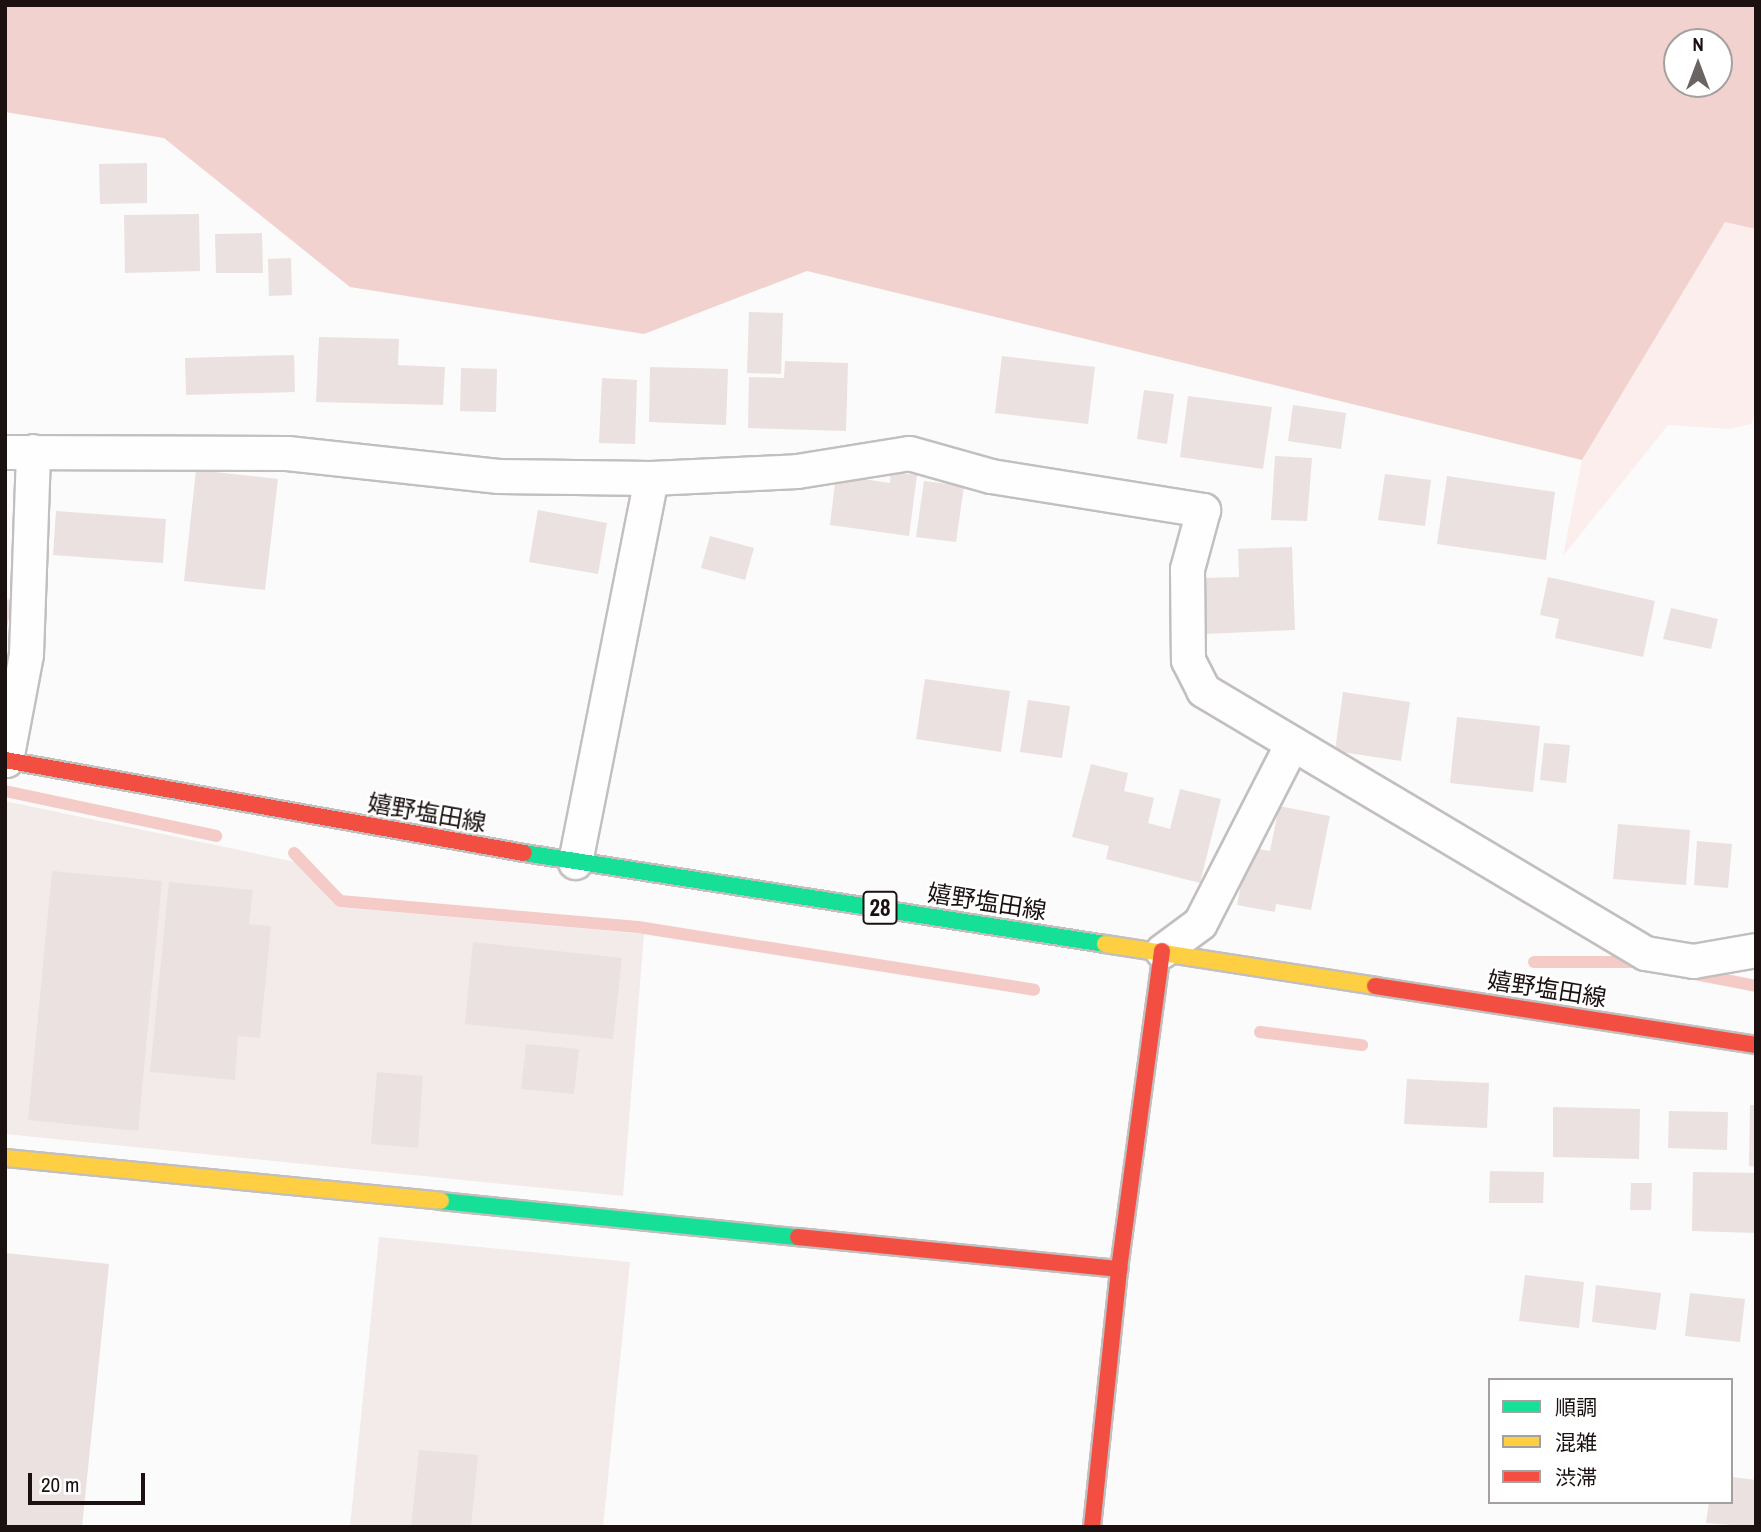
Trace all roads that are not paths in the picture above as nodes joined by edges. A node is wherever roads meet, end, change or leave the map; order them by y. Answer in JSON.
{"nodes":[{"id":1,"x":19,"y":452,"type":"edge"},
{"id":2,"x":651,"y":478,"type":"junction"},
{"id":3,"x":1292,"y":743,"type":"junction"},
{"id":4,"x":5,"y":760,"type":"edge"},
{"id":5,"x":575,"y":862,"type":"junction"},
{"id":6,"x":1756,"y":950,"type":"edge"},
{"id":7,"x":1162,"y":951,"type":"junction"},
{"id":8,"x":1756,"y":1045,"type":"edge"},
{"id":9,"x":5,"y":1158,"type":"edge"},
{"id":10,"x":1119,"y":1269,"type":"junction"},
{"id":11,"x":1093,"y":1527,"type":"edge"}],
"edges":[{"from":1,"to":2,"type":"street"},
{"from":1,"to":4,"type":"street"},
{"from":2,"to":3,"type":"street"},
{"from":2,"to":5,"type":"street"},
{"from":3,"to":6,"type":"street"},
{"from":3,"to":7,"type":"street"},
{"from":4,"to":5,"type":"main road","name":"嬉野塩田線","number":"28"},
{"from":5,"to":7,"type":"main road","name":"嬉野塩田線","number":"28"},
{"from":7,"to":8,"type":"main road","name":"嬉野塩田線","number":"28"},
{"from":7,"to":10,"type":"main road"},
{"from":9,"to":10,"type":"main road"},
{"from":10,"to":11,"type":"main road"}]}
